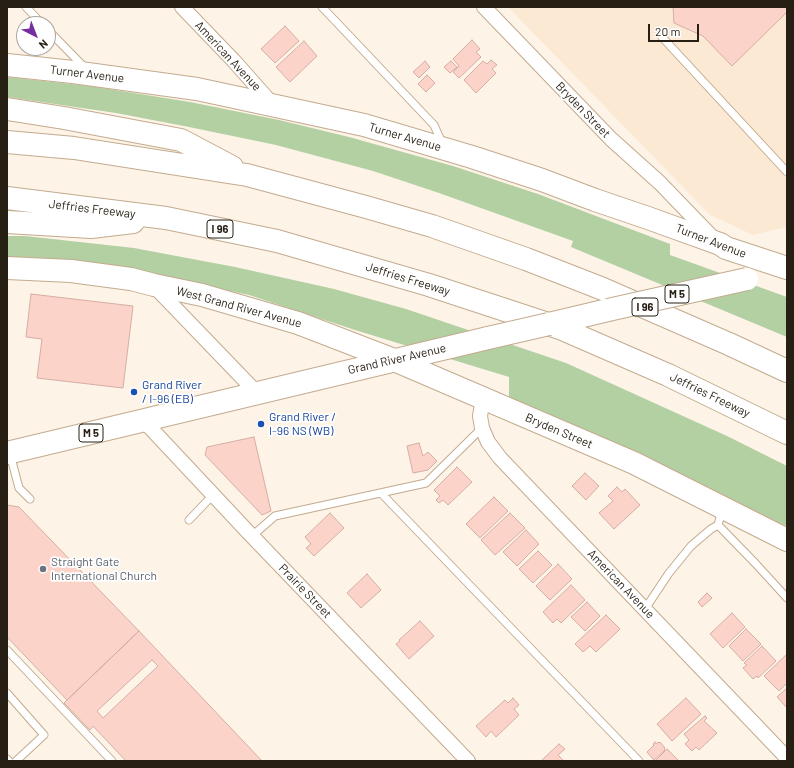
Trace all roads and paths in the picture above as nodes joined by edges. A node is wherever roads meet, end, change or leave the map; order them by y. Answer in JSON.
{"nodes":[{"id":1,"x":26,"y":7,"type":"edge"},
{"id":2,"x":182,"y":7,"type":"edge"},
{"id":3,"x":322,"y":7,"type":"edge"},
{"id":4,"x":484,"y":7,"type":"edge"},
{"id":5,"x":34,"y":16,"type":"edge"},
{"id":6,"x":662,"y":37,"type":"dead end"},
{"id":7,"x":56,"y":38,"type":"edge"},
{"id":8,"x":7,"y":65,"type":"edge"},
{"id":9,"x":90,"y":74,"type":"junction"},
{"id":10,"x":273,"y":105,"type":"junction"},
{"id":11,"x":7,"y":109,"type":"edge"},
{"id":12,"x":7,"y":142,"type":"edge"},
{"id":13,"x":444,"y":149,"type":"junction"},
{"id":14,"x":787,"y":172,"type":"edge"},
{"id":15,"x":247,"y":175,"type":"junction"},
{"id":16,"x":7,"y":198,"type":"edge"},
{"id":17,"x":166,"y":218,"type":"junction"},
{"id":18,"x":7,"y":222,"type":"edge"},
{"id":19,"x":720,"y":244,"type":"junction"},
{"id":20,"x":7,"y":268,"type":"edge"},
{"id":21,"x":786,"y":268,"type":"edge"},
{"id":22,"x":154,"y":285,"type":"junction"},
{"id":23,"x":394,"y":360,"type":"junction"},
{"id":24,"x":787,"y":371,"type":"edge"},
{"id":25,"x":257,"y":393,"type":"junction"},
{"id":26,"x":483,"y":398,"type":"junction"},
{"id":27,"x":143,"y":420,"type":"junction"},
{"id":28,"x":482,"y":428,"type":"junction"},
{"id":29,"x":787,"y":433,"type":"edge"},
{"id":30,"x":8,"y":453,"type":"edge"},
{"id":31,"x":381,"y":493,"type":"junction"},
{"id":32,"x":214,"y":495,"type":"junction"},
{"id":33,"x":30,"y":499,"type":"dead end"},
{"id":34,"x":720,"y":517,"type":"junction"},
{"id":35,"x":189,"y":520,"type":"dead end"},
{"id":36,"x":252,"y":536,"type":"junction"},
{"id":37,"x":787,"y":540,"type":"edge"},
{"id":38,"x":787,"y":598,"type":"edge"},
{"id":39,"x":645,"y":609,"type":"junction"},
{"id":40,"x":7,"y":650,"type":"edge"},
{"id":41,"x":7,"y":693,"type":"edge"},
{"id":42,"x":787,"y":758,"type":"edge"},
{"id":43,"x":7,"y":759,"type":"edge"},
{"id":44,"x":9,"y":761,"type":"edge"},
{"id":45,"x":16,"y":761,"type":"edge"},
{"id":46,"x":112,"y":761,"type":"edge"},
{"id":47,"x":468,"y":761,"type":"edge"},
{"id":48,"x":638,"y":761,"type":"edge"}],
"edges":[{"from":1,"to":5,"type":"lane"},
{"from":2,"to":10,"type":"street","name":"American Avenue"},
{"from":3,"to":13,"type":"lane"},
{"from":4,"to":19,"type":"street","name":"Bryden Street"},
{"from":6,"to":14,"type":"lane"},
{"from":7,"to":9,"type":"lane"},
{"from":8,"to":9,"type":"main road","name":"Turner Avenue"},
{"from":9,"to":10,"type":"main road","name":"Turner Avenue"},
{"from":10,"to":13,"type":"main road","name":"Turner Avenue"},
{"from":11,"to":15,"type":"main road"},
{"from":12,"to":15,"type":"main road","number":"I 96"},
{"from":13,"to":19,"type":"main road","name":"Turner Avenue"},
{"from":15,"to":24,"type":"main road","number":"I 96"},
{"from":16,"to":17,"type":"main road","name":"Jeffries Freeway","number":"I 96"},
{"from":17,"to":18,"type":"main road"},
{"from":17,"to":29,"type":"main road","name":"Jeffries Freeway","number":"I 96"},
{"from":19,"to":21,"type":"main road","name":"Turner Avenue"},
{"from":20,"to":22,"type":"main road","name":"West Grand River Avenue"},
{"from":21,"to":23,"type":"main road","name":"Grand River Avenue","number":"M 5","bridge":true},
{"from":22,"to":23,"type":"main road","name":"West Grand River Avenue"},
{"from":22,"to":25,"type":"street"},
{"from":23,"to":25,"type":"main road","name":"Grand River Avenue","number":"M 5"},
{"from":23,"to":26,"type":"main road","name":"Bryden Street"},
{"from":25,"to":27,"type":"main road","name":"Grand River Avenue","number":"M 5"},
{"from":26,"to":28,"type":"street","name":"American Avenue"},
{"from":26,"to":34,"type":"main road","name":"Bryden Street"},
{"from":27,"to":30,"type":"main road","name":"Grand River Avenue","number":"M 5"},
{"from":27,"to":32,"type":"street","name":"Prairie Street"},
{"from":28,"to":31,"type":"lane"},
{"from":28,"to":39,"type":"street","name":"American Avenue"},
{"from":30,"to":33,"type":"lane"},
{"from":31,"to":36,"type":"lane"},
{"from":31,"to":48,"type":"lane"},
{"from":32,"to":35,"type":"lane"},
{"from":32,"to":36,"type":"street","name":"Prairie Street"},
{"from":34,"to":37,"type":"main road","name":"Bryden Street"},
{"from":34,"to":38,"type":"lane","name":"Bryden Street"},
{"from":34,"to":39,"type":"lane"},
{"from":36,"to":47,"type":"street","name":"Prairie Street"},
{"from":39,"to":42,"type":"street","name":"American Avenue"},
{"from":40,"to":46,"type":"lane"},
{"from":41,"to":45,"type":"lane"},
{"from":43,"to":44,"type":"lane"}]}
